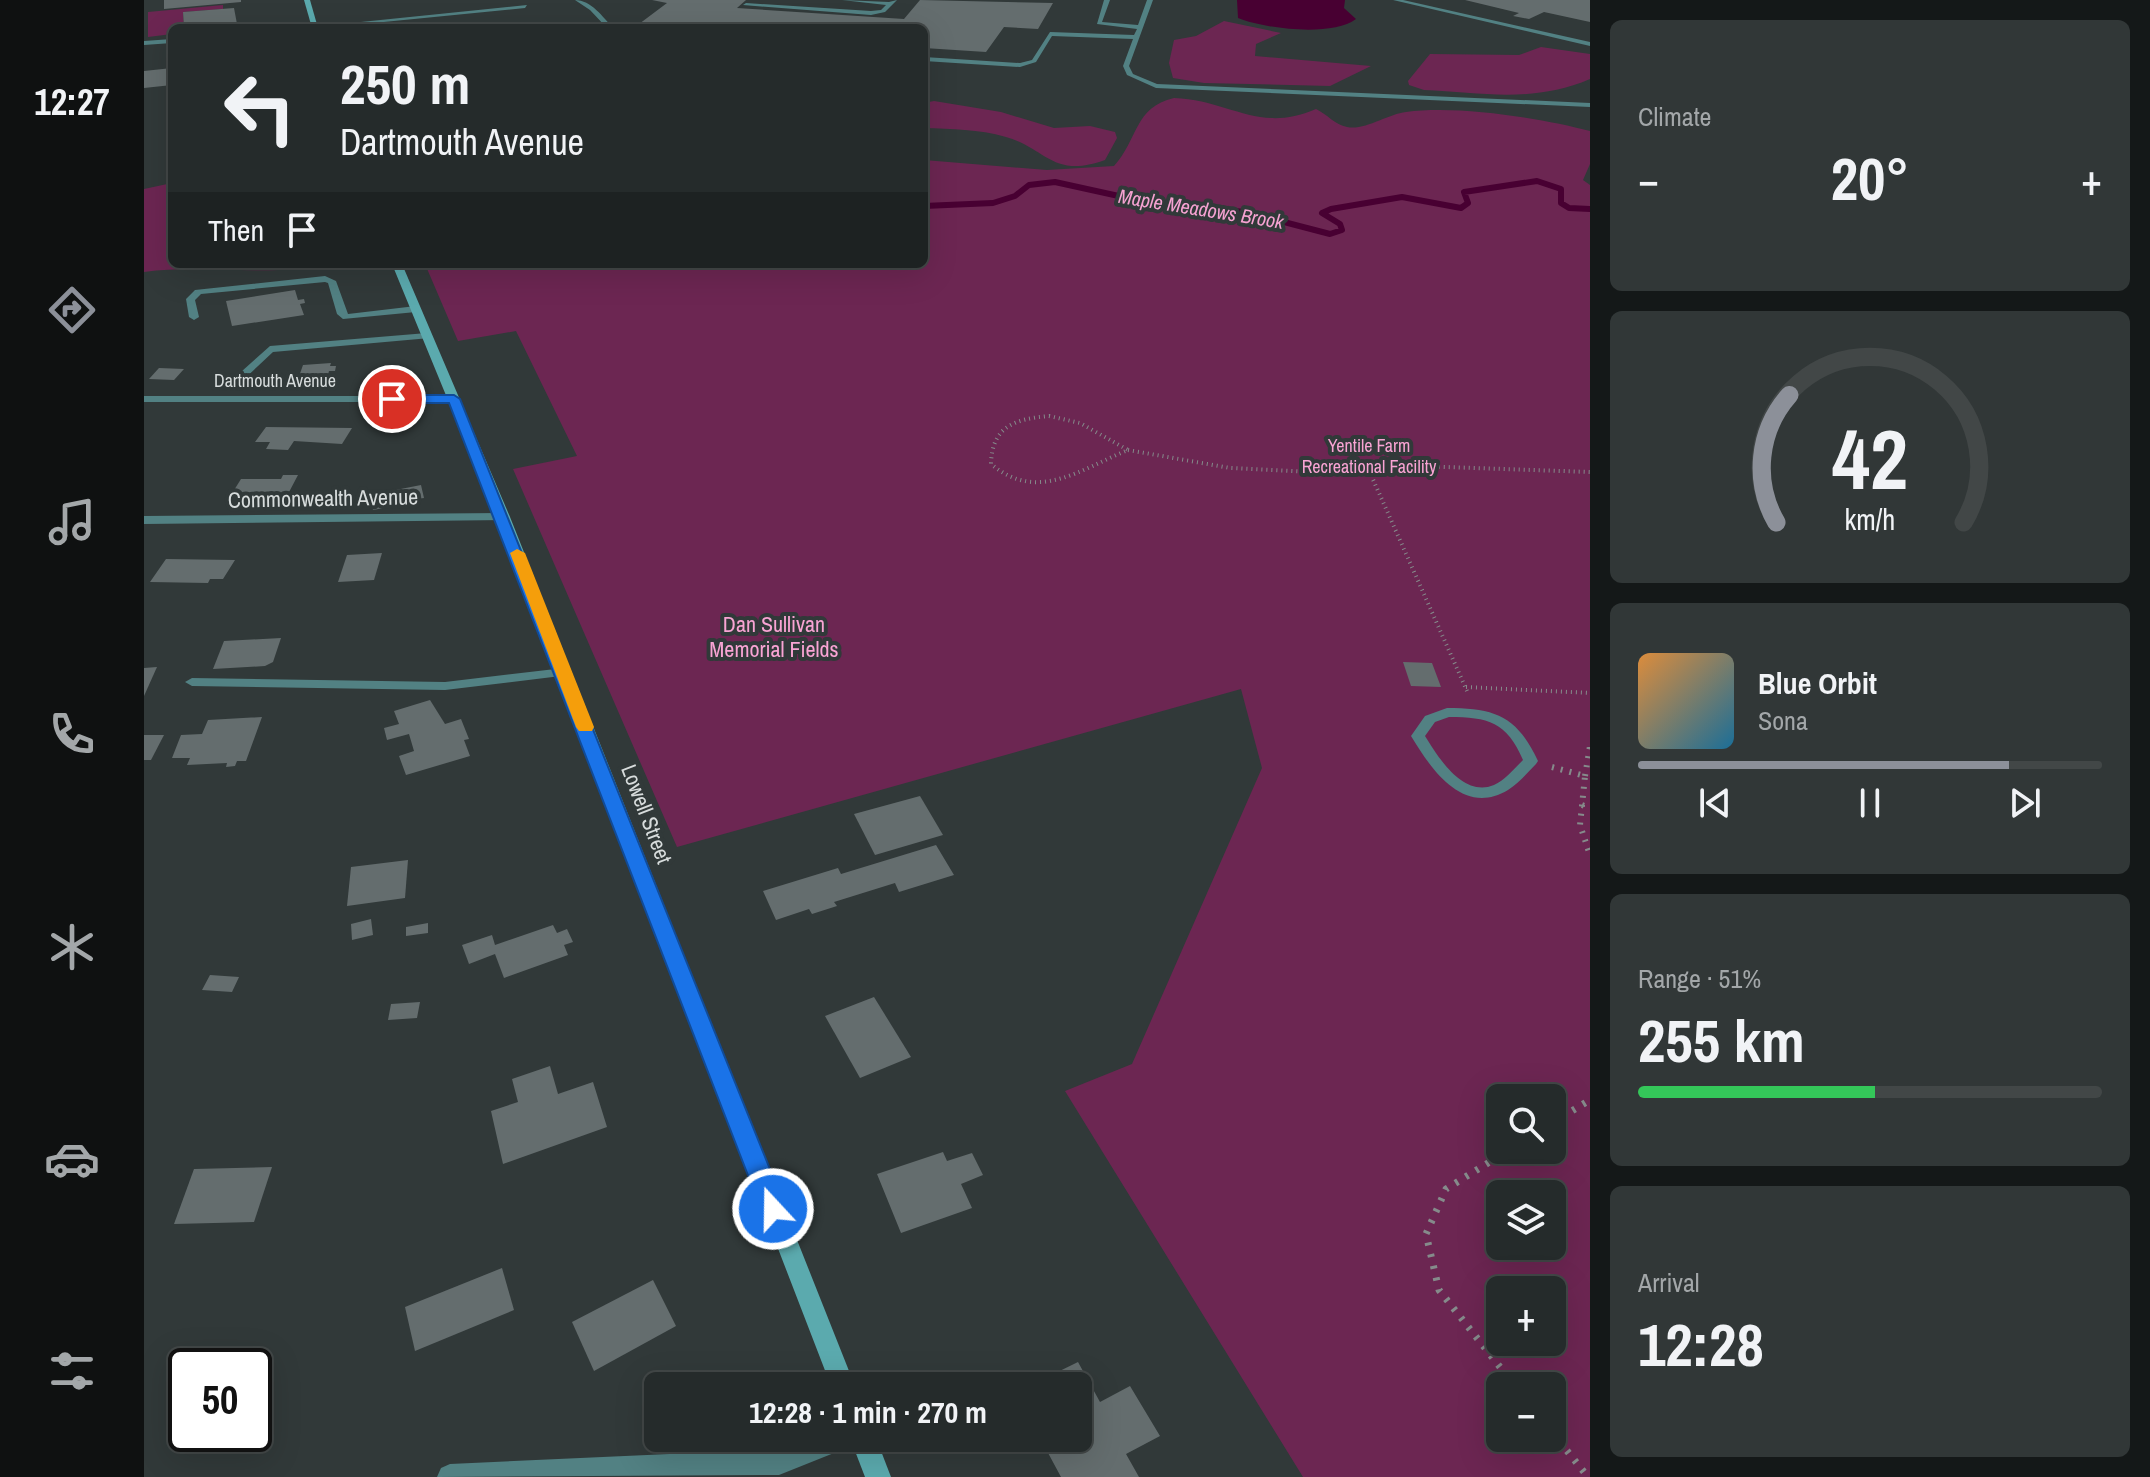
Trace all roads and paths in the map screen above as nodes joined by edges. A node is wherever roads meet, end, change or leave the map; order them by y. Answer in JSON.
{"nodes":[{"id":1,"x":307,"y":0,"type":"edge"},
{"id":2,"x":578,"y":0,"type":"edge"},
{"id":3,"x":845,"y":0,"type":"edge"},
{"id":4,"x":1107,"y":0,"type":"edge"},
{"id":5,"x":1150,"y":0,"type":"edge"},
{"id":6,"x":1396,"y":0,"type":"edge"},
{"id":7,"x":892,"y":2,"type":"edge"},
{"id":8,"x":746,"y":5,"type":"dead end"},
{"id":9,"x":525,"y":6,"type":"dead end"},
{"id":10,"x":314,"y":24,"type":"edge"},
{"id":11,"x":353,"y":24,"type":"edge"},
{"id":12,"x":606,"y":24,"type":"edge"},
{"id":13,"x":1137,"y":27,"type":"junction"},
{"id":14,"x":1532,"y":31,"type":"junction"},
{"id":15,"x":1590,"y":35,"type":"edge"},
{"id":16,"x":1133,"y":37,"type":"junction"},
{"id":17,"x":168,"y":41,"type":"edge"},
{"id":18,"x":144,"y":43,"type":"edge"},
{"id":19,"x":1590,"y":44,"type":"edge"},
{"id":20,"x":928,"y":59,"type":"edge"},
{"id":21,"x":1590,"y":105,"type":"edge"},
{"id":22,"x":399,"y":268,"type":"edge"},
{"id":23,"x":416,"y":309,"type":"junction"},
{"id":24,"x":194,"y":317,"type":"dead end"},
{"id":25,"x":427,"y":336,"type":"junction"},
{"id":26,"x":237,"y":380,"type":"dead end"},
{"id":27,"x":144,"y":399,"type":"edge"},
{"id":28,"x":454,"y":399,"type":"junction"},
{"id":29,"x":1129,"y":450,"type":"junction"},
{"id":30,"x":1590,"y":472,"type":"edge"},
{"id":31,"x":1371,"y":475,"type":"junction"},
{"id":32,"x":503,"y":517,"type":"junction"},
{"id":33,"x":144,"y":520,"type":"edge"},
{"id":34,"x":564,"y":672,"type":"junction"},
{"id":35,"x":192,"y":682,"type":"dead end"},
{"id":36,"x":1590,"y":693,"type":"edge"},
{"id":37,"x":1590,"y":745,"type":"edge"},
{"id":38,"x":1531,"y":761,"type":"junction"},
{"id":39,"x":1585,"y":776,"type":"junction"},
{"id":40,"x":1582,"y":805,"type":"junction"},
{"id":41,"x":1590,"y":808,"type":"edge"},
{"id":42,"x":1590,"y":855,"type":"edge"},
{"id":43,"x":1590,"y":1100,"type":"edge"},
{"id":44,"x":1566,"y":1115,"type":"edge"},
{"id":45,"x":1486,"y":1164,"type":"edge"},
{"id":46,"x":838,"y":1372,"type":"edge"},
{"id":47,"x":1504,"y":1372,"type":"edge"},
{"id":48,"x":1566,"y":1450,"type":"edge"},
{"id":49,"x":804,"y":1452,"type":"edge"},
{"id":50,"x":868,"y":1452,"type":"edge"},
{"id":51,"x":450,"y":1477,"type":"edge"},
{"id":52,"x":878,"y":1477,"type":"edge"},
{"id":53,"x":1588,"y":1477,"type":"edge"}],
"edges":[{"from":1,"to":10,"type":"main road"},
{"from":2,"to":12,"type":"lane"},
{"from":3,"to":7,"type":"lane"},
{"from":4,"to":13,"type":"lane"},
{"from":5,"to":13,"type":"lane"},
{"from":6,"to":14,"type":"lane"},
{"from":7,"to":8,"type":"lane"},
{"from":9,"to":11,"type":"lane"},
{"from":13,"to":16,"type":"lane"},
{"from":14,"to":15,"type":"lane"},
{"from":14,"to":19,"type":"lane"},
{"from":16,"to":20,"type":"lane"},
{"from":16,"to":21,"type":"lane"},
{"from":17,"to":18,"type":"street"},
{"from":22,"to":23,"type":"main road","name":"Lowell Street"},
{"from":23,"to":24,"type":"lane"},
{"from":23,"to":25,"type":"main road","name":"Lowell Street"},
{"from":25,"to":26,"type":"lane"},
{"from":25,"to":28,"type":"main road","name":"Lowell Street"},
{"from":27,"to":28,"type":"street","name":"Dartmouth Avenue"},
{"from":28,"to":32,"type":"main road","name":"Lowell Street"},
{"from":29,"to":29,"type":"path"},
{"from":29,"to":31,"type":"path"},
{"from":30,"to":31,"type":"path"},
{"from":31,"to":36,"type":"path"},
{"from":32,"to":33,"type":"street","name":"Commonwealth Avenue"},
{"from":32,"to":34,"type":"main road","name":"Lowell Street"},
{"from":34,"to":35,"type":"lane"},
{"from":34,"to":46,"type":"main road","name":"Lowell Street"},
{"from":37,"to":39,"type":"path"},
{"from":38,"to":38,"type":"lane"},
{"from":38,"to":39,"type":"path"},
{"from":39,"to":40,"type":"path"},
{"from":40,"to":41,"type":"path"},
{"from":40,"to":42,"type":"path"},
{"from":43,"to":44,"type":"path"},
{"from":45,"to":47,"type":"path"},
{"from":48,"to":53,"type":"path"},
{"from":49,"to":51,"type":"street"},
{"from":50,"to":52,"type":"main road"}]}
